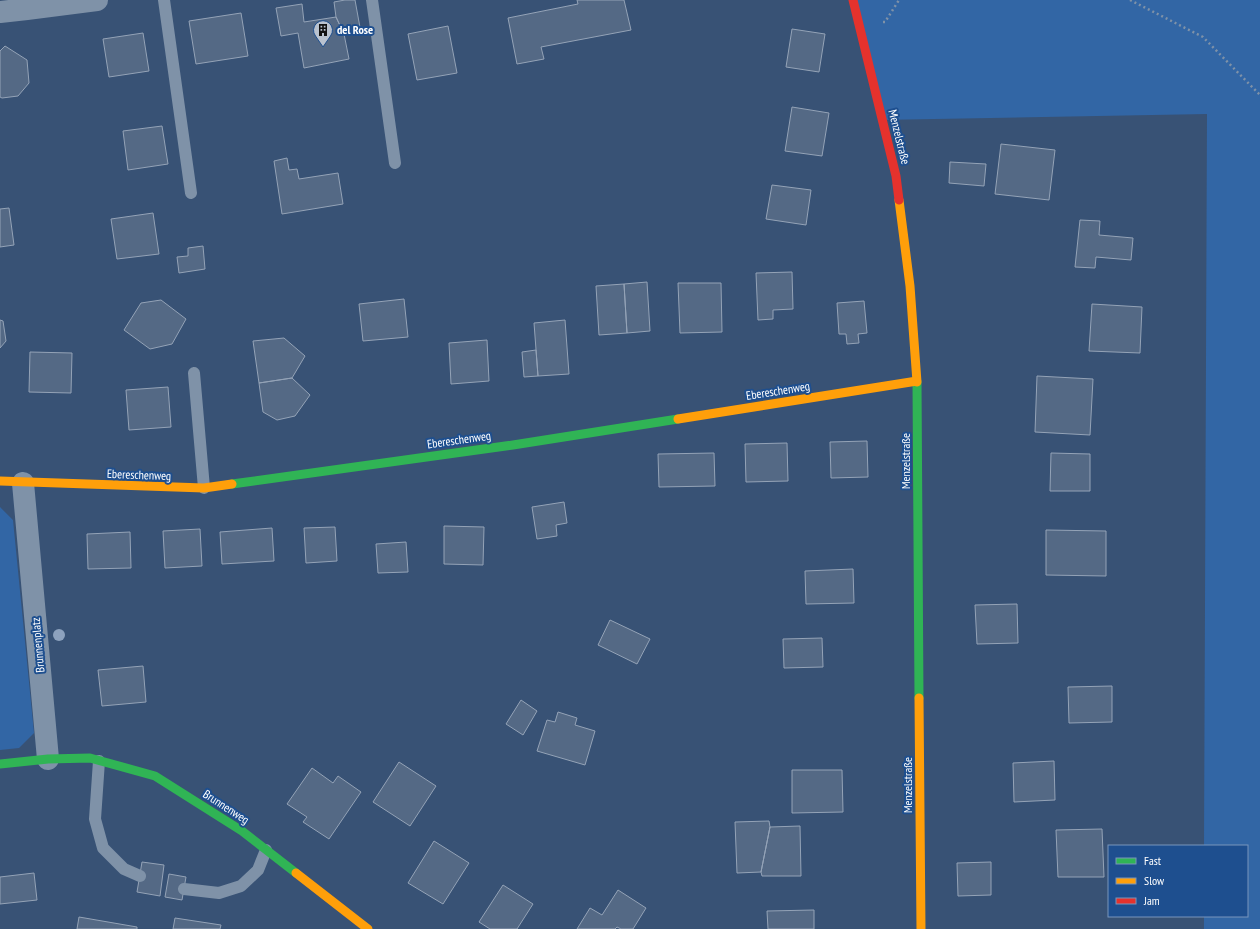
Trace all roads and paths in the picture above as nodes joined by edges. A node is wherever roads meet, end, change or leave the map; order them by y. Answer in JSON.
{"nodes":[{"id":1,"x":97,"y":0,"type":"edge"},
{"id":2,"x":164,"y":0,"type":"edge"},
{"id":3,"x":372,"y":0,"type":"edge"},
{"id":4,"x":852,"y":0,"type":"edge"},
{"id":5,"x":1130,"y":0,"type":"edge"},
{"id":6,"x":26,"y":5,"type":"edge"},
{"id":7,"x":0,"y":12,"type":"edge"},
{"id":8,"x":1260,"y":95,"type":"edge"},
{"id":9,"x":395,"y":163,"type":"dead end"},
{"id":10,"x":191,"y":193,"type":"dead end"},
{"id":11,"x":194,"y":373,"type":"dead end"},
{"id":12,"x":918,"y":381,"type":"junction"},
{"id":13,"x":0,"y":481,"type":"edge"},
{"id":14,"x":23,"y":483,"type":"junction"},
{"id":15,"x":204,"y":488,"type":"junction"},
{"id":16,"x":48,"y":758,"type":"junction"},
{"id":17,"x":99,"y":761,"type":"junction"},
{"id":18,"x":0,"y":764,"type":"edge"},
{"id":19,"x":266,"y":850,"type":"junction"},
{"id":20,"x":140,"y":876,"type":"dead end"},
{"id":21,"x":184,"y":889,"type":"dead end"},
{"id":22,"x":368,"y":929,"type":"edge"},
{"id":23,"x":921,"y":929,"type":"edge"}],
"edges":[{"from":1,"to":6,"type":"street"},
{"from":2,"to":10,"type":"lane"},
{"from":3,"to":9,"type":"lane"},
{"from":4,"to":12,"type":"street","name":"Menzelstraße"},
{"from":5,"to":8,"type":"path"},
{"from":6,"to":7,"type":"street"},
{"from":11,"to":15,"type":"lane"},
{"from":12,"to":15,"type":"street","name":"Ebereschenweg"},
{"from":12,"to":23,"type":"street","name":"Menzelstraße"},
{"from":13,"to":14,"type":"street","name":"Ebereschenweg"},
{"from":14,"to":15,"type":"street","name":"Ebereschenweg"},
{"from":14,"to":16,"type":"street","name":"Brunnenplatz"},
{"from":16,"to":17,"type":"street","name":"Brunnenweg"},
{"from":16,"to":18,"type":"street"},
{"from":17,"to":19,"type":"street","name":"Brunnenweg"},
{"from":17,"to":20,"type":"lane"},
{"from":19,"to":21,"type":"lane"},
{"from":19,"to":22,"type":"street","name":"Brunnenweg"}]}
